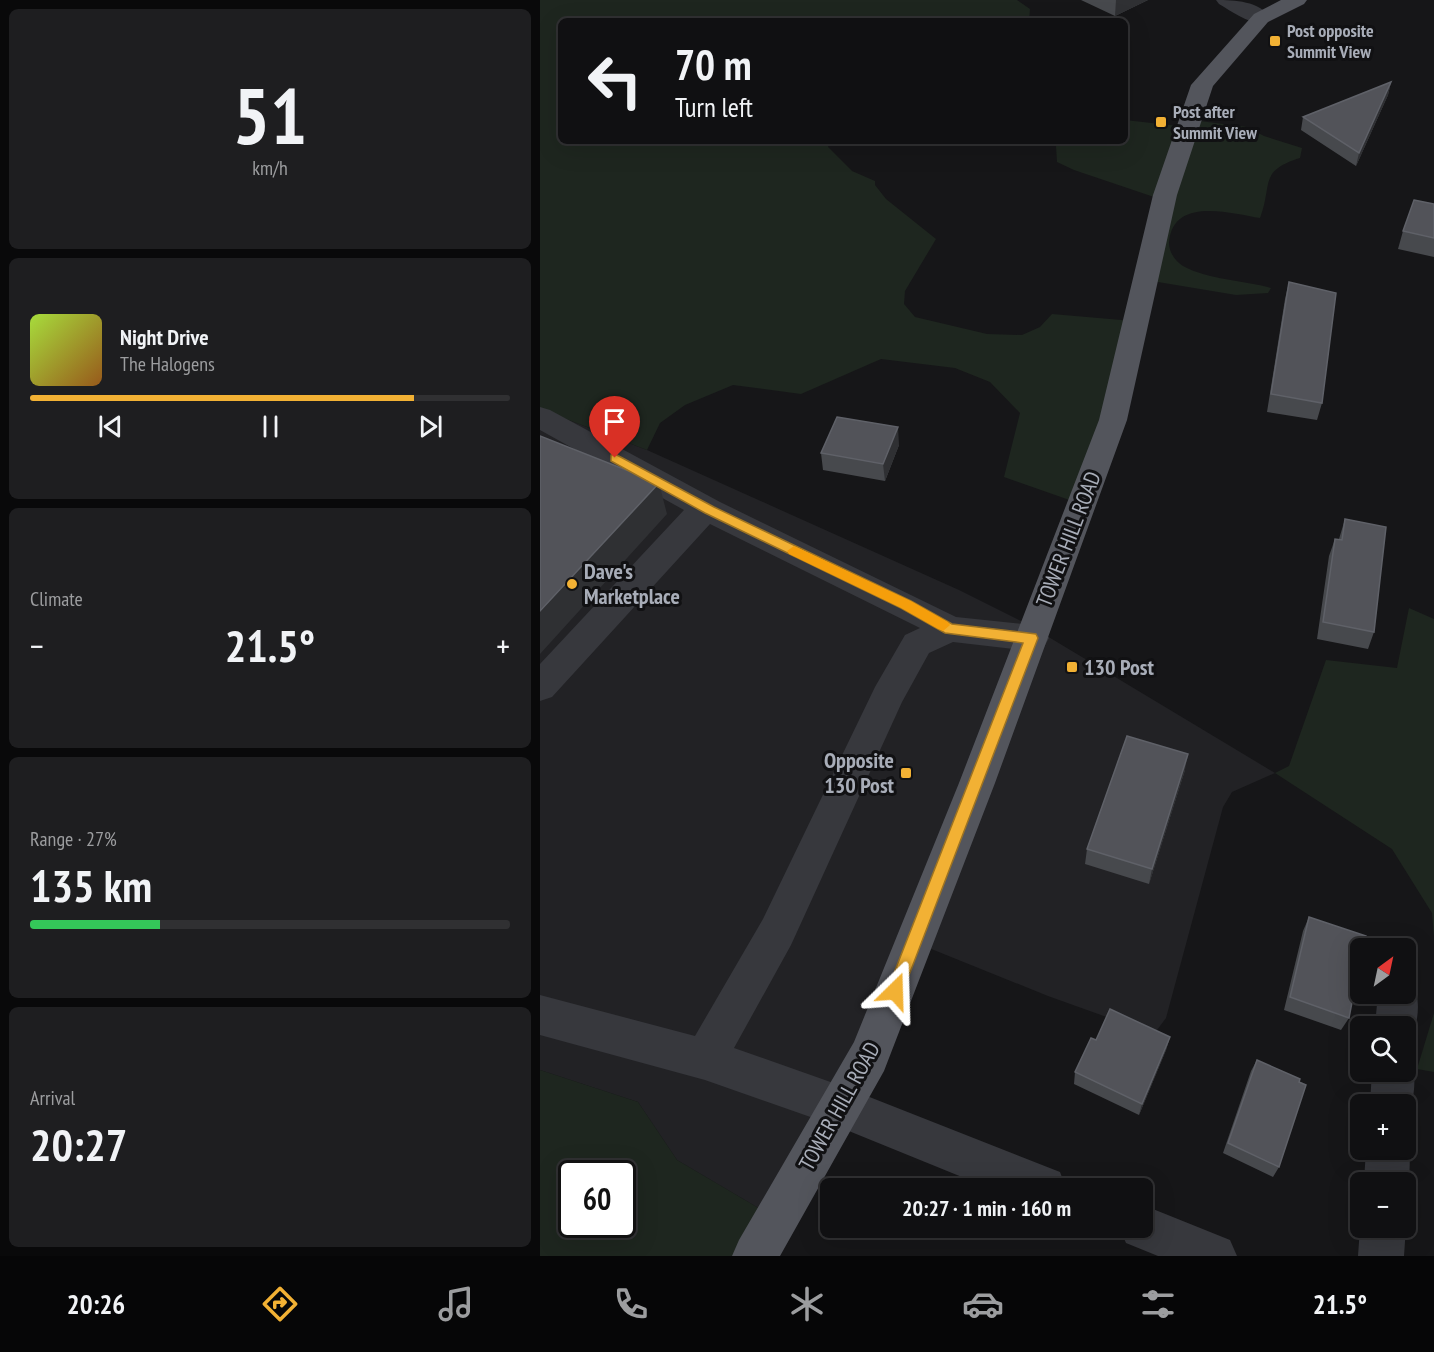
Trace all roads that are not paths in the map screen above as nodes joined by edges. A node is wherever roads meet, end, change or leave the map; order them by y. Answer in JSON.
{"nodes":[{"id":1,"x":1226,"y":0,"type":"edge"},
{"id":2,"x":1297,"y":0,"type":"edge"},
{"id":3,"x":1261,"y":18,"type":"junction"},
{"id":4,"x":540,"y":417,"type":"edge"},
{"id":5,"x":709,"y":510,"type":"junction"},
{"id":6,"x":950,"y":629,"type":"junction"},
{"id":7,"x":1032,"y":638,"type":"junction"},
{"id":8,"x":540,"y":687,"type":"edge"},
{"id":9,"x":540,"y":1015,"type":"edge"},
{"id":10,"x":705,"y":1059,"type":"junction"},
{"id":11,"x":839,"y":1106,"type":"junction"},
{"id":12,"x":1019,"y":1178,"type":"edge"},
{"id":13,"x":1153,"y":1231,"type":"edge"},
{"id":14,"x":1382,"y":1238,"type":"edge"},
{"id":15,"x":755,"y":1256,"type":"edge"},
{"id":16,"x":1214,"y":1256,"type":"edge"},
{"id":17,"x":1381,"y":1256,"type":"edge"}],
"edges":[{"from":1,"to":3,"type":"street"},
{"from":2,"to":3,"type":"main road","name":"TOWER HILL ROAD"},
{"from":3,"to":7,"type":"main road","name":"TOWER HILL ROAD"},
{"from":4,"to":5,"type":"street"},
{"from":5,"to":6,"type":"street"},
{"from":5,"to":8,"type":"street"},
{"from":6,"to":7,"type":"street"},
{"from":6,"to":10,"type":"street"},
{"from":7,"to":11,"type":"main road","name":"TOWER HILL ROAD"},
{"from":9,"to":10,"type":"street"},
{"from":10,"to":11,"type":"street"},
{"from":11,"to":12,"type":"street"},
{"from":11,"to":15,"type":"main road","name":"TOWER HILL ROAD"},
{"from":13,"to":16,"type":"street"},
{"from":14,"to":17,"type":"street"}]}
